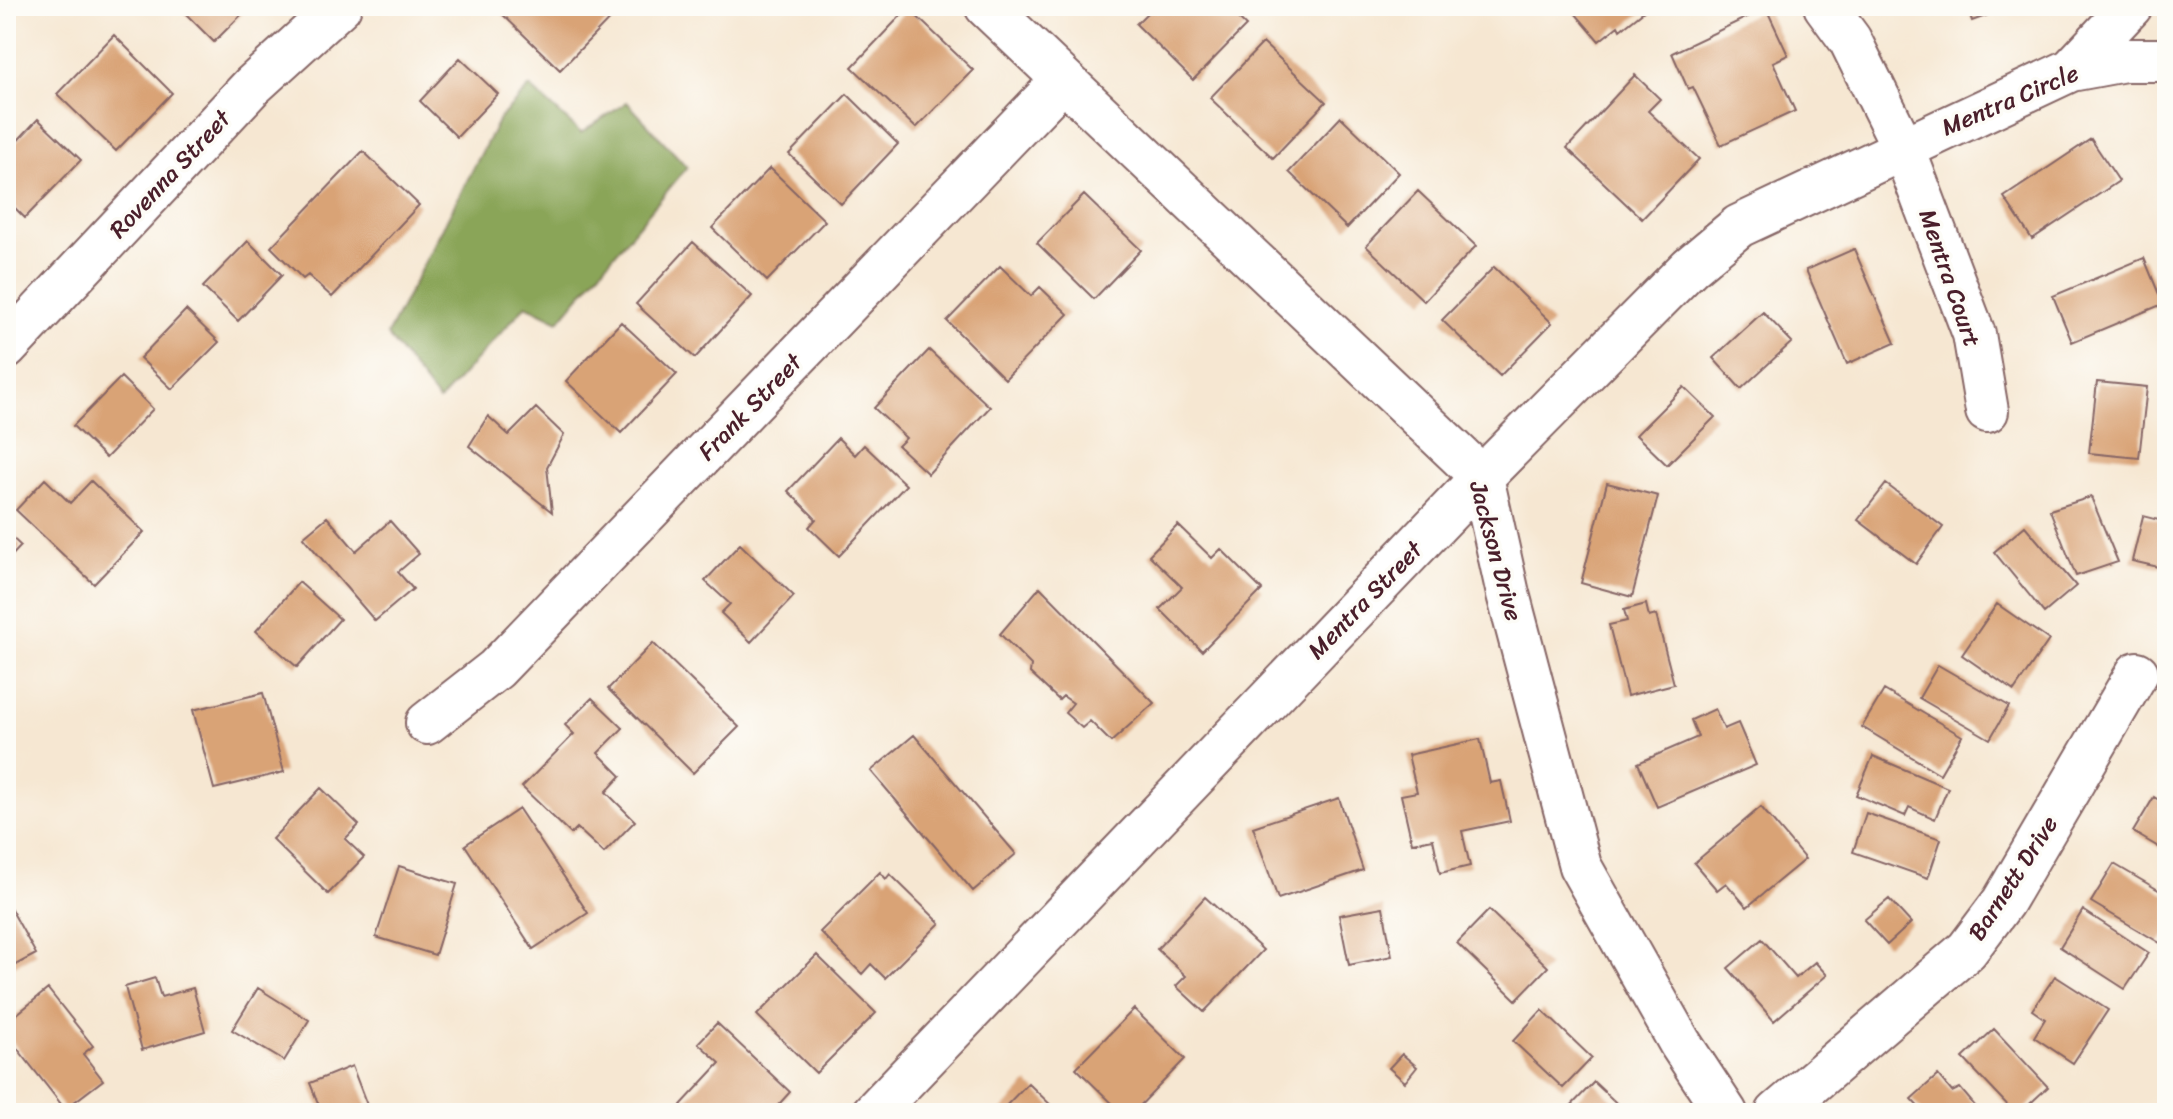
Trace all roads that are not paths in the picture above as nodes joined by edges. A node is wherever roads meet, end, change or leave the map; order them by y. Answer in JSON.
{"nodes":[{"id":1,"x":340,"y":6,"type":"edge"},
{"id":2,"x":986,"y":6,"type":"edge"},
{"id":3,"x":1825,"y":6,"type":"edge"},
{"id":4,"x":2131,"y":6,"type":"edge"},
{"id":5,"x":2167,"y":60,"type":"edge"},
{"id":6,"x":2071,"y":70,"type":"junction"},
{"id":7,"x":1063,"y":80,"type":"junction"},
{"id":8,"x":1903,"y":147,"type":"junction"},
{"id":9,"x":6,"y":348,"type":"edge"},
{"id":10,"x":1987,"y":411,"type":"dead end"},
{"id":11,"x":1482,"y":477,"type":"junction"},
{"id":12,"x":2137,"y":673,"type":"dead end"},
{"id":13,"x":427,"y":723,"type":"dead end"},
{"id":14,"x":873,"y":1113,"type":"edge"},
{"id":15,"x":1726,"y":1113,"type":"edge"},
{"id":16,"x":1777,"y":1113,"type":"edge"}],
"edges":[{"from":1,"to":9,"type":"street","name":"Rovenna Street"},
{"from":2,"to":7,"type":"street","name":"Jackson Drive"},
{"from":3,"to":8,"type":"street","name":"Mentra Court"},
{"from":4,"to":6,"type":"street"},
{"from":5,"to":6,"type":"street","name":"Mentra Circle"},
{"from":6,"to":8,"type":"street","name":"Mentra Circle"},
{"from":7,"to":11,"type":"street","name":"Jackson Drive"},
{"from":7,"to":13,"type":"street","name":"Frank Street"},
{"from":8,"to":10,"type":"street","name":"Mentra Court"},
{"from":8,"to":11,"type":"street","name":"Mentra Street"},
{"from":11,"to":14,"type":"street","name":"Mentra Street"},
{"from":11,"to":15,"type":"street","name":"Jackson Drive"},
{"from":12,"to":16,"type":"street","name":"Barnett Drive"}]}
